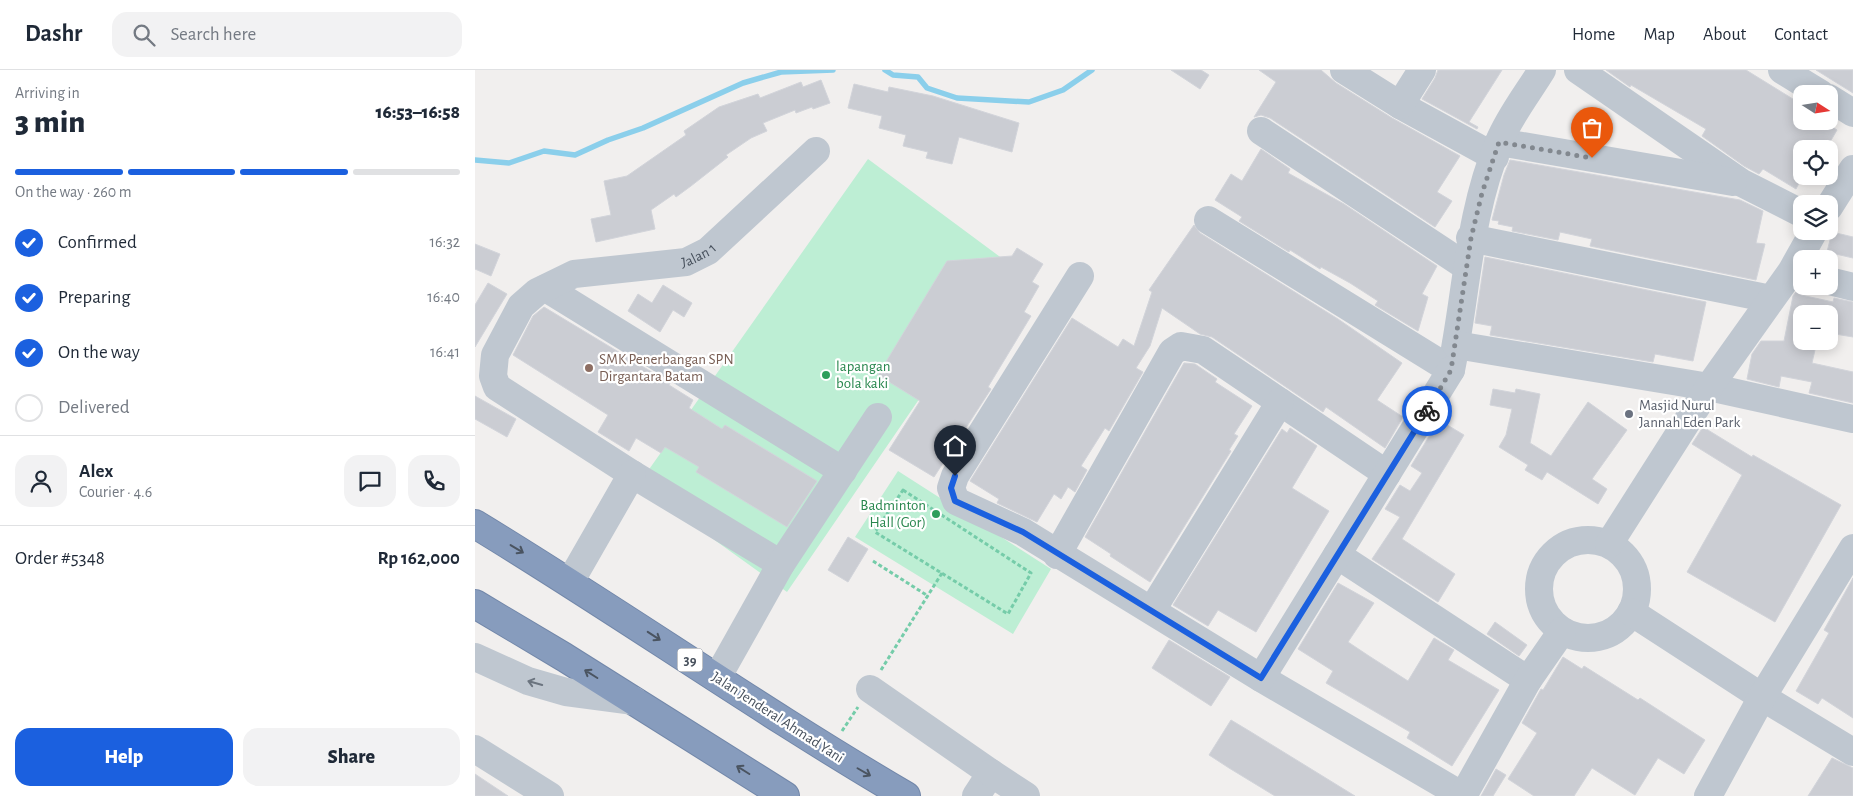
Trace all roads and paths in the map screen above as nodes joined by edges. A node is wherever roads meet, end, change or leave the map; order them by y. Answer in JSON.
{"nodes":[{"id":1,"x":1344,"y":70,"type":"edge"},
{"id":2,"x":1422,"y":70,"type":"edge"},
{"id":3,"x":1541,"y":70,"type":"edge"},
{"id":4,"x":1578,"y":70,"type":"edge"},
{"id":5,"x":1782,"y":70,"type":"edge"},
{"id":6,"x":1806,"y":85,"type":"edge"},
{"id":7,"x":1838,"y":103,"type":"edge"},
{"id":8,"x":1400,"y":105,"type":"junction"},
{"id":9,"x":1853,"y":112,"type":"edge"},
{"id":10,"x":1261,"y":131,"type":"dead end"},
{"id":11,"x":1497,"y":149,"type":"junction"},
{"id":12,"x":816,"y":152,"type":"dead end"},
{"id":13,"x":1851,"y":177,"type":"edge"},
{"id":14,"x":1742,"y":183,"type":"junction"},
{"id":15,"x":1838,"y":195,"type":"edge"},
{"id":16,"x":1793,"y":209,"type":"edge"},
{"id":17,"x":1208,"y":220,"type":"dead end"},
{"id":18,"x":1471,"y":238,"type":"junction"},
{"id":19,"x":1467,"y":267,"type":"junction"},
{"id":20,"x":1080,"y":276,"type":"dead end"},
{"id":21,"x":1793,"y":276,"type":"edge"},
{"id":22,"x":1838,"y":283,"type":"edge"},
{"id":23,"x":1853,"y":287,"type":"edge"},
{"id":24,"x":547,"y":288,"type":"junction"},
{"id":25,"x":1771,"y":299,"type":"junction"},
{"id":26,"x":1454,"y":357,"type":"junction"},
{"id":27,"x":1709,"y":388,"type":"junction"},
{"id":28,"x":1280,"y":402,"type":"junction"},
{"id":29,"x":878,"y":417,"type":"dead end"},
{"id":30,"x":1853,"y":419,"type":"edge"},
{"id":31,"x":843,"y":471,"type":"junction"},
{"id":32,"x":632,"y":474,"type":"junction"},
{"id":33,"x":1387,"y":474,"type":"junction"},
{"id":34,"x":475,"y":524,"type":"edge"},
{"id":35,"x":1609,"y":544,"type":"junction"},
{"id":36,"x":1057,"y":555,"type":"junction"},
{"id":37,"x":1337,"y":555,"type":"junction"},
{"id":38,"x":873,"y":561,"type":"dead end"},
{"id":39,"x":781,"y":564,"type":"junction"},
{"id":40,"x":1849,"y":564,"type":"edge"},
{"id":41,"x":942,"y":573,"type":"junction"},
{"id":42,"x":570,"y":582,"type":"junction"},
{"id":43,"x":928,"y":596,"type":"junction"},
{"id":44,"x":475,"y":604,"type":"edge"},
{"id":45,"x":1152,"y":610,"type":"junction"},
{"id":46,"x":1631,"y":612,"type":"junction"},
{"id":47,"x":1562,"y":631,"type":"junction"},
{"id":48,"x":475,"y":657,"type":"edge"},
{"id":49,"x":717,"y":678,"type":"junction"},
{"id":50,"x":1261,"y":678,"type":"junction"},
{"id":51,"x":1528,"y":680,"type":"junction"},
{"id":52,"x":869,"y":689,"type":"junction"},
{"id":53,"x":1762,"y":697,"type":"junction"},
{"id":54,"x":634,"y":701,"type":"junction"},
{"id":55,"x":475,"y":749,"type":"edge"},
{"id":56,"x":829,"y":751,"type":"junction"},
{"id":57,"x":1853,"y":752,"type":"edge"},
{"id":58,"x":991,"y":773,"type":"junction"},
{"id":59,"x":550,"y":796,"type":"edge"},
{"id":60,"x":785,"y":796,"type":"edge"},
{"id":61,"x":905,"y":796,"type":"edge"},
{"id":62,"x":976,"y":796,"type":"edge"},
{"id":63,"x":1026,"y":796,"type":"edge"},
{"id":64,"x":1463,"y":796,"type":"edge"},
{"id":65,"x":1708,"y":796,"type":"edge"}],
"edges":[{"from":1,"to":8,"type":"street"},
{"from":2,"to":8,"type":"street"},
{"from":3,"to":11,"type":"street"},
{"from":4,"to":14,"type":"street"},
{"from":5,"to":6,"type":"street"},
{"from":7,"to":9,"type":"street"},
{"from":8,"to":11,"type":"street"},
{"from":10,"to":19,"type":"street"},
{"from":11,"to":14,"type":"street"},
{"from":11,"to":18,"type":"street"},
{"from":12,"to":24,"type":"street","name":"Jalan 1"},
{"from":13,"to":15,"type":"street"},
{"from":14,"to":16,"type":"street"},
{"from":17,"to":26,"type":"street"},
{"from":18,"to":19,"type":"street"},
{"from":18,"to":25,"type":"street"},
{"from":19,"to":26,"type":"street"},
{"from":20,"to":36,"type":"street"},
{"from":21,"to":25,"type":"street"},
{"from":22,"to":23,"type":"street"},
{"from":24,"to":31,"type":"street"},
{"from":24,"to":32,"type":"street","name":"Jalan 1"},
{"from":25,"to":27,"type":"street"},
{"from":26,"to":27,"type":"street"},
{"from":26,"to":33,"type":"street"},
{"from":27,"to":30,"type":"street"},
{"from":27,"to":35,"type":"street"},
{"from":28,"to":33,"type":"street"},
{"from":28,"to":36,"type":"street"},
{"from":28,"to":45,"type":"street"},
{"from":29,"to":31,"type":"street"},
{"from":31,"to":39,"type":"street"},
{"from":32,"to":39,"type":"street"},
{"from":32,"to":42,"type":"street"},
{"from":33,"to":37,"type":"street"},
{"from":34,"to":42,"type":"highway","name":"Jalan Jenderal Ahmad Yani","number":"39","one_way":true},
{"from":35,"to":46,"type":"street"},
{"from":35,"to":47,"type":"street"},
{"from":36,"to":45,"type":"street"},
{"from":37,"to":50,"type":"street"},
{"from":37,"to":51,"type":"street"},
{"from":38,"to":43,"type":"path"},
{"from":39,"to":49,"type":"street"},
{"from":40,"to":53,"type":"street"},
{"from":41,"to":41,"type":"path"},
{"from":41,"to":43,"type":"path"},
{"from":42,"to":49,"type":"highway","name":"Jalan Jenderal Ahmad Yani","number":"39","one_way":true},
{"from":43,"to":52,"type":"path"},
{"from":54,"to":44,"type":"highway","one_way":true},
{"from":45,"to":50,"type":"street"},
{"from":46,"to":47,"type":"street"},
{"from":46,"to":53,"type":"street"},
{"from":47,"to":51,"type":"street"},
{"from":54,"to":48,"type":"street","one_way":true},
{"from":49,"to":56,"type":"highway","name":"Jalan Jenderal Ahmad Yani","number":"39"},
{"from":50,"to":64,"type":"street"},
{"from":51,"to":64,"type":"street"},
{"from":52,"to":56,"type":"path"},
{"from":52,"to":58,"type":"street"},
{"from":53,"to":57,"type":"street"},
{"from":53,"to":65,"type":"street"},
{"from":60,"to":54,"type":"highway","one_way":true},
{"from":55,"to":59,"type":"street"},
{"from":56,"to":61,"type":"highway","name":"Jalan Jenderal Ahmad Yani","number":"39","one_way":true},
{"from":58,"to":62,"type":"street"},
{"from":58,"to":63,"type":"street"}]}
